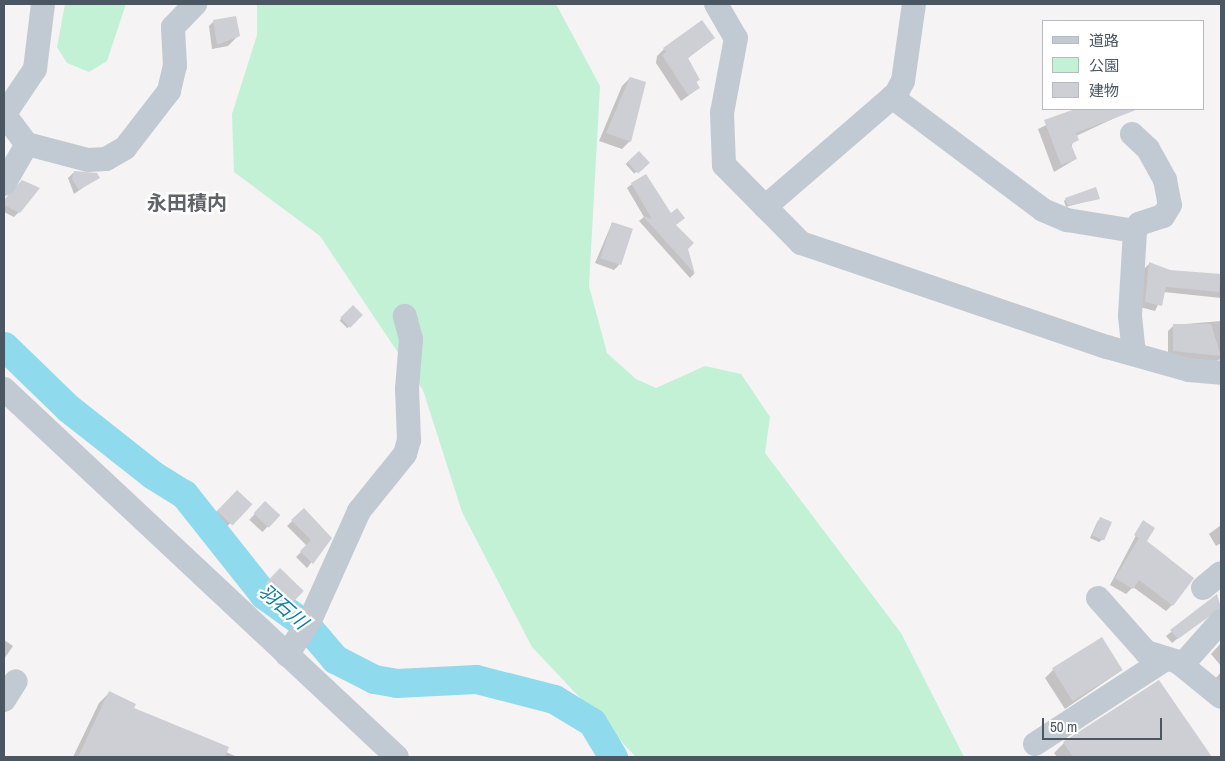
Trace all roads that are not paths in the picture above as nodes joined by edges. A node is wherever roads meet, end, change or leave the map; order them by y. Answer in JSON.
{"nodes":[{"id":1,"x":43,"y":4,"type":"edge"},
{"id":2,"x":195,"y":4,"type":"edge"},
{"id":3,"x":716,"y":4,"type":"edge"},
{"id":4,"x":914,"y":4,"type":"edge"},
{"id":5,"x":892,"y":97,"type":"junction"},
{"id":6,"x":4,"y":114,"type":"edge"},
{"id":7,"x":1132,"y":134,"type":"dead end"},
{"id":8,"x":27,"y":144,"type":"junction"},
{"id":9,"x":4,"y":184,"type":"edge"},
{"id":10,"x":765,"y":207,"type":"junction"},
{"id":11,"x":1135,"y":231,"type":"junction"},
{"id":12,"x":405,"y":316,"type":"dead end"},
{"id":13,"x":1134,"y":353,"type":"junction"},
{"id":14,"x":1221,"y":373,"type":"edge"},
{"id":15,"x":4,"y":389,"type":"edge"},
{"id":16,"x":1098,"y":598,"type":"dead end"},
{"id":17,"x":1221,"y":621,"type":"edge"},
{"id":18,"x":287,"y":655,"type":"junction"},
{"id":19,"x":1174,"y":662,"type":"junction"},
{"id":20,"x":1221,"y":697,"type":"edge"},
{"id":21,"x":1035,"y":744,"type":"dead end"},
{"id":22,"x":397,"y":757,"type":"edge"}],
"edges":[{"from":1,"to":6,"type":"street"},
{"from":2,"to":8,"type":"street"},
{"from":3,"to":10,"type":"street"},
{"from":4,"to":5,"type":"street"},
{"from":5,"to":10,"type":"street"},
{"from":5,"to":11,"type":"street"},
{"from":6,"to":8,"type":"street"},
{"from":7,"to":11,"type":"street"},
{"from":8,"to":9,"type":"street"},
{"from":10,"to":13,"type":"street"},
{"from":11,"to":13,"type":"street"},
{"from":12,"to":18,"type":"street"},
{"from":13,"to":14,"type":"street"},
{"from":15,"to":18,"type":"street"},
{"from":16,"to":19,"type":"street"},
{"from":17,"to":19,"type":"street"},
{"from":18,"to":22,"type":"street"},
{"from":19,"to":20,"type":"street"},
{"from":19,"to":21,"type":"street"}]}
